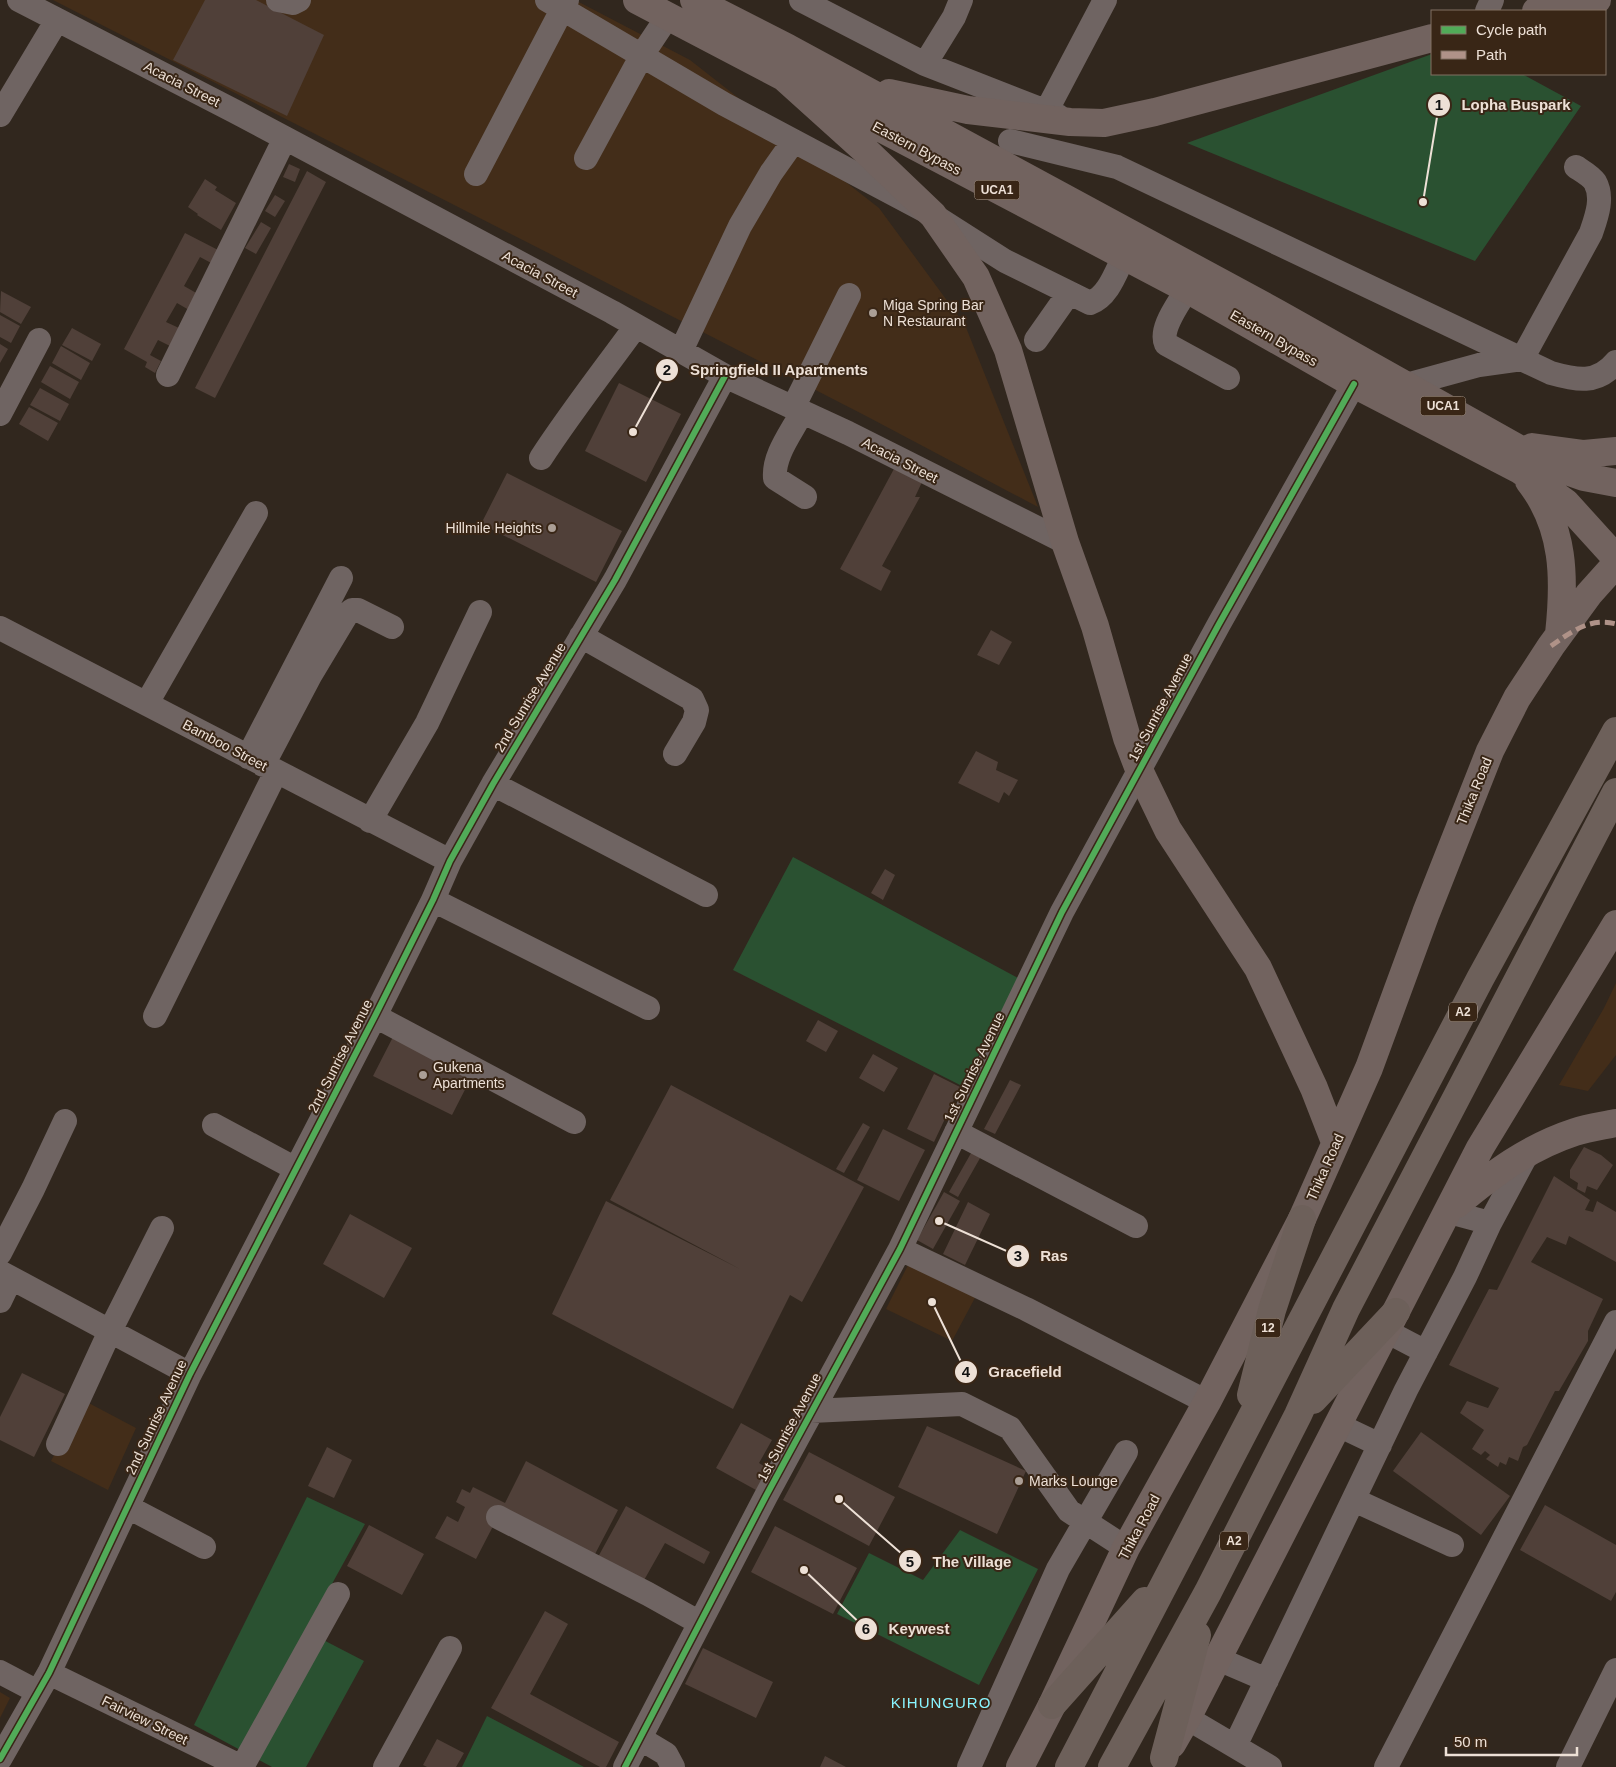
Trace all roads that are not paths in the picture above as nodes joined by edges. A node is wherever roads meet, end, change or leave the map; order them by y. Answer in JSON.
{"nodes":[{"id":1,"x":18,"y":0,"type":"edge"},
{"id":2,"x":278,"y":0,"type":"edge"},
{"id":3,"x":299,"y":0,"type":"edge"},
{"id":4,"x":637,"y":0,"type":"edge"},
{"id":5,"x":694,"y":0,"type":"edge"},
{"id":6,"x":801,"y":0,"type":"edge"},
{"id":7,"x":961,"y":0,"type":"edge"},
{"id":8,"x":1105,"y":0,"type":"edge"},
{"id":9,"x":1597,"y":0,"type":"edge"},
{"id":10,"x":558,"y":3,"type":"edge"},
{"id":11,"x":1540,"y":10,"type":"edge"},
{"id":12,"x":668,"y":16,"type":"junction"},
{"id":13,"x":57,"y":20,"type":"junction"},
{"id":14,"x":1431,"y":38,"type":"edge"},
{"id":15,"x":642,"y":56,"type":"junction"},
{"id":16,"x":925,"y":64,"type":"junction"},
{"id":17,"x":786,"y":78,"type":"junction"},
{"id":18,"x":859,"y":86,"type":"junction"},
{"id":19,"x":0,"y":115,"type":"edge"},
{"id":20,"x":1059,"y":116,"type":"junction"},
{"id":21,"x":285,"y":138,"type":"junction"},
{"id":22,"x":1010,"y":141,"type":"dead end"},
{"id":23,"x":794,"y":142,"type":"junction"},
{"id":24,"x":586,"y":158,"type":"dead end"},
{"id":25,"x":1576,"y":167,"type":"dead end"},
{"id":26,"x":476,"y":174,"type":"dead end"},
{"id":27,"x":933,"y":215,"type":"junction"},
{"id":28,"x":1124,"y":256,"type":"junction"},
{"id":29,"x":1187,"y":289,"type":"junction"},
{"id":30,"x":1069,"y":293,"type":"junction"},
{"id":31,"x":848,"y":295,"type":"dead end"},
{"id":32,"x":636,"y":326,"type":"junction"},
{"id":33,"x":40,"y":340,"type":"dead end"},
{"id":34,"x":1036,"y":340,"type":"dead end"},
{"id":35,"x":681,"y":351,"type":"junction"},
{"id":36,"x":1522,"y":359,"type":"junction"},
{"id":37,"x":1616,"y":362,"type":"edge"},
{"id":38,"x":168,"y":375,"type":"dead end"},
{"id":39,"x":725,"y":376,"type":"junction"},
{"id":40,"x":1228,"y":378,"type":"dead end"},
{"id":41,"x":1354,"y":384,"type":"junction"},
{"id":42,"x":1406,"y":385,"type":"junction"},
{"id":43,"x":798,"y":410,"type":"junction"},
{"id":44,"x":0,"y":414,"type":"edge"},
{"id":45,"x":1508,"y":444,"type":"junction"},
{"id":46,"x":1616,"y":451,"type":"edge"},
{"id":47,"x":541,"y":458,"type":"dead end"},
{"id":48,"x":1520,"y":470,"type":"junction"},
{"id":49,"x":1616,"y":483,"type":"edge"},
{"id":50,"x":805,"y":497,"type":"dead end"},
{"id":51,"x":256,"y":513,"type":"dead end"},
{"id":52,"x":1065,"y":542,"type":"junction"},
{"id":53,"x":1616,"y":558,"type":"edge"},
{"id":54,"x":1616,"y":565,"type":"edge"},
{"id":55,"x":341,"y":578,"type":"dead end"},
{"id":56,"x":480,"y":612,"type":"dead end"},
{"id":57,"x":392,"y":627,"type":"dead end"},
{"id":58,"x":0,"y":628,"type":"edge"},
{"id":59,"x":1559,"y":634,"type":"junction"},
{"id":60,"x":581,"y":636,"type":"junction"},
{"id":61,"x":146,"y":702,"type":"junction"},
{"id":62,"x":1616,"y":731,"type":"edge"},
{"id":63,"x":674,"y":754,"type":"dead end"},
{"id":64,"x":262,"y":765,"type":"junction"},
{"id":65,"x":1140,"y":772,"type":"junction"},
{"id":66,"x":493,"y":784,"type":"junction"},
{"id":67,"x":1616,"y":792,"type":"edge"},
{"id":68,"x":370,"y":821,"type":"junction"},
{"id":69,"x":450,"y":861,"type":"junction"},
{"id":70,"x":706,"y":895,"type":"dead end"},
{"id":71,"x":433,"y":900,"type":"junction"},
{"id":72,"x":1616,"y":924,"type":"edge"},
{"id":73,"x":648,"y":1008,"type":"dead end"},
{"id":74,"x":155,"y":1016,"type":"dead end"},
{"id":75,"x":375,"y":1016,"type":"junction"},
{"id":76,"x":65,"y":1121,"type":"dead end"},
{"id":77,"x":574,"y":1122,"type":"dead end"},
{"id":78,"x":1616,"y":1123,"type":"edge"},
{"id":79,"x":214,"y":1125,"type":"dead end"},
{"id":80,"x":956,"y":1132,"type":"junction"},
{"id":81,"x":1335,"y":1142,"type":"junction"},
{"id":82,"x":1528,"y":1152,"type":"junction"},
{"id":83,"x":296,"y":1169,"type":"junction"},
{"id":84,"x":1449,"y":1212,"type":"junction"},
{"id":85,"x":1302,"y":1219,"type":"junction"},
{"id":86,"x":1490,"y":1223,"type":"junction"},
{"id":87,"x":1136,"y":1226,"type":"dead end"},
{"id":88,"x":162,"y":1228,"type":"dead end"},
{"id":89,"x":900,"y":1248,"type":"junction"},
{"id":90,"x":0,"y":1253,"type":"edge"},
{"id":91,"x":5,"y":1275,"type":"edge"},
{"id":92,"x":0,"y":1300,"type":"edge"},
{"id":93,"x":1391,"y":1321,"type":"junction"},
{"id":94,"x":1616,"y":1322,"type":"edge"},
{"id":95,"x":110,"y":1331,"type":"junction"},
{"id":96,"x":1426,"y":1352,"type":"junction"},
{"id":97,"x":190,"y":1374,"type":"junction"},
{"id":98,"x":1207,"y":1402,"type":"junction"},
{"id":99,"x":811,"y":1411,"type":"junction"},
{"id":100,"x":1298,"y":1415,"type":"junction"},
{"id":101,"x":1338,"y":1425,"type":"junction"},
{"id":102,"x":1240,"y":1438,"type":"junction"},
{"id":103,"x":58,"y":1444,"type":"dead end"},
{"id":104,"x":1380,"y":1444,"type":"junction"},
{"id":105,"x":1126,"y":1452,"type":"dead end"},
{"id":106,"x":1354,"y":1500,"type":"junction"},
{"id":107,"x":128,"y":1506,"type":"junction"},
{"id":108,"x":498,"y":1517,"type":"dead end"},
{"id":109,"x":1086,"y":1522,"type":"junction"},
{"id":110,"x":1452,"y":1545,"type":"dead end"},
{"id":111,"x":204,"y":1547,"type":"dead end"},
{"id":112,"x":1126,"y":1548,"type":"junction"},
{"id":113,"x":1171,"y":1572,"type":"junction"},
{"id":114,"x":1208,"y":1592,"type":"junction"},
{"id":115,"x":338,"y":1594,"type":"dead end"},
{"id":116,"x":700,"y":1623,"type":"junction"},
{"id":117,"x":450,"y":1648,"type":"dead end"},
{"id":118,"x":1218,"y":1658,"type":"junction"},
{"id":119,"x":1616,"y":1670,"type":"edge"},
{"id":120,"x":0,"y":1672,"type":"edge"},
{"id":121,"x":1267,"y":1680,"type":"junction"},
{"id":122,"x":44,"y":1682,"type":"junction"},
{"id":123,"x":1052,"y":1705,"type":"junction"},
{"id":124,"x":1187,"y":1718,"type":"junction"},
{"id":125,"x":640,"y":1738,"type":"junction"},
{"id":126,"x":1235,"y":1746,"type":"junction"},
{"id":127,"x":0,"y":1759,"type":"edge"},
{"id":128,"x":1162,"y":1763,"type":"edge"},
{"id":129,"x":242,"y":1767,"type":"edge"},
{"id":130,"x":385,"y":1767,"type":"edge"},
{"id":131,"x":625,"y":1767,"type":"edge"},
{"id":132,"x":673,"y":1767,"type":"edge"},
{"id":133,"x":969,"y":1767,"type":"edge"},
{"id":134,"x":1020,"y":1767,"type":"edge"},
{"id":135,"x":1070,"y":1767,"type":"edge"},
{"id":136,"x":1112,"y":1767,"type":"edge"},
{"id":137,"x":1270,"y":1767,"type":"edge"},
{"id":138,"x":1386,"y":1767,"type":"edge"},
{"id":139,"x":1568,"y":1767,"type":"edge"}],
"edges":[{"from":1,"to":13,"type":"street","name":"Acacia Street"},
{"from":2,"to":3,"type":"street"},
{"from":4,"to":12,"type":"main road","name":"Eastern Bypass","number":"UCA1"},
{"from":5,"to":18,"type":"main road","name":"Eastern Bypass","number":"UCA1"},
{"from":6,"to":16,"type":"street"},
{"from":7,"to":16,"type":"street"},
{"from":8,"to":20,"type":"street"},
{"from":9,"to":11,"type":"main road"},
{"from":10,"to":15,"type":"street"},
{"from":10,"to":26,"type":"street"},
{"from":12,"to":15,"type":"street"},
{"from":12,"to":17,"type":"main road","name":"Eastern Bypass","number":"UCA1"},
{"from":13,"to":19,"type":"street"},
{"from":13,"to":21,"type":"street","name":"Acacia Street"},
{"from":14,"to":20,"type":"main road"},
{"from":15,"to":23,"type":"street"},
{"from":15,"to":24,"type":"street"},
{"from":16,"to":20,"type":"street"},
{"from":17,"to":27,"type":"main road"},
{"from":17,"to":28,"type":"main road","name":"Eastern Bypass","number":"UCA1"},
{"from":18,"to":20,"type":"main road"},
{"from":18,"to":42,"type":"main road","name":"Eastern Bypass","number":"UCA1"},
{"from":21,"to":32,"type":"street","name":"Acacia Street"},
{"from":21,"to":38,"type":"street"},
{"from":22,"to":36,"type":"street"},
{"from":23,"to":27,"type":"street"},
{"from":23,"to":35,"type":"street"},
{"from":25,"to":36,"type":"street"},
{"from":27,"to":30,"type":"street"},
{"from":27,"to":52,"type":"main road"},
{"from":28,"to":29,"type":"main road","name":"Eastern Bypass","number":"UCA1"},
{"from":28,"to":30,"type":"street"},
{"from":29,"to":40,"type":"street"},
{"from":29,"to":41,"type":"main road","name":"Eastern Bypass","number":"UCA1"},
{"from":30,"to":34,"type":"street"},
{"from":31,"to":43,"type":"street"},
{"from":32,"to":35,"type":"street","name":"Acacia Street"},
{"from":32,"to":47,"type":"street"},
{"from":33,"to":44,"type":"street"},
{"from":35,"to":39,"type":"street","name":"Acacia Street"},
{"from":36,"to":37,"type":"street"},
{"from":36,"to":42,"type":"street"},
{"from":39,"to":43,"type":"street","name":"Acacia Street"},
{"from":39,"to":60,"type":"street","name":"2nd Sunrise Avenue"},
{"from":41,"to":48,"type":"main road","number":"UCA1"},
{"from":41,"to":65,"type":"street","name":"1st Sunrise Avenue"},
{"from":42,"to":45,"type":"main road","number":"UCA1"},
{"from":43,"to":50,"type":"street"},
{"from":43,"to":52,"type":"street","name":"Acacia Street"},
{"from":45,"to":46,"type":"main road"},
{"from":45,"to":49,"type":"main road","number":"UCA1"},
{"from":48,"to":53,"type":"main road","number":"UCA1"},
{"from":48,"to":59,"type":"main road"},
{"from":51,"to":61,"type":"street"},
{"from":52,"to":65,"type":"main road"},
{"from":53,"to":54,"type":"main road"},
{"from":54,"to":59,"type":"main road","name":"Thika Road"},
{"from":55,"to":64,"type":"street"},
{"from":56,"to":68,"type":"street"},
{"from":57,"to":64,"type":"street"},
{"from":58,"to":61,"type":"street","name":"Bamboo Street"},
{"from":59,"to":81,"type":"main road","name":"Thika Road"},
{"from":60,"to":63,"type":"street"},
{"from":60,"to":66,"type":"street","name":"2nd Sunrise Avenue"},
{"from":61,"to":64,"type":"street","name":"Bamboo Street"},
{"from":62,"to":102,"type":"highway","number":"A2"},
{"from":64,"to":68,"type":"street","name":"Bamboo Street"},
{"from":64,"to":74,"type":"street"},
{"from":65,"to":80,"type":"street","name":"1st Sunrise Avenue"},
{"from":65,"to":81,"type":"main road"},
{"from":66,"to":69,"type":"street","name":"2nd Sunrise Avenue"},
{"from":66,"to":70,"type":"street"},
{"from":67,"to":100,"type":"highway","number":"A2"},
{"from":68,"to":69,"type":"street","name":"Bamboo Street"},
{"from":69,"to":71,"type":"street","name":"2nd Sunrise Avenue"},
{"from":71,"to":73,"type":"street"},
{"from":71,"to":75,"type":"street","name":"2nd Sunrise Avenue"},
{"from":72,"to":84,"type":"main road"},
{"from":75,"to":77,"type":"street"},
{"from":75,"to":83,"type":"street","name":"2nd Sunrise Avenue"},
{"from":76,"to":90,"type":"street"},
{"from":78,"to":82,"type":"main road"},
{"from":79,"to":83,"type":"street"},
{"from":80,"to":87,"type":"street"},
{"from":80,"to":89,"type":"street","name":"1st Sunrise Avenue"},
{"from":81,"to":85,"type":"main road","name":"Thika Road"},
{"from":82,"to":84,"type":"main road"},
{"from":82,"to":86,"type":"street"},
{"from":83,"to":97,"type":"street","name":"2nd Sunrise Avenue"},
{"from":84,"to":86,"type":"street"},
{"from":84,"to":93,"type":"main road"},
{"from":85,"to":98,"type":"main road","name":"Thika Road"},
{"from":85,"to":102,"type":"highway","number":"12"},
{"from":86,"to":96,"type":"street"},
{"from":88,"to":95,"type":"street"},
{"from":89,"to":98,"type":"street"},
{"from":89,"to":99,"type":"street","name":"1st Sunrise Avenue"},
{"from":91,"to":92,"type":"street"},
{"from":91,"to":95,"type":"street"},
{"from":93,"to":96,"type":"street"},
{"from":93,"to":100,"type":"highway"},
{"from":93,"to":101,"type":"main road"},
{"from":94,"to":138,"type":"street"},
{"from":95,"to":97,"type":"street"},
{"from":95,"to":103,"type":"street"},
{"from":96,"to":104,"type":"street"},
{"from":97,"to":107,"type":"street","name":"2nd Sunrise Avenue"},
{"from":98,"to":112,"type":"main road","name":"Thika Road"},
{"from":99,"to":109,"type":"street"},
{"from":99,"to":116,"type":"street","name":"1st Sunrise Avenue"},
{"from":100,"to":114,"type":"highway","number":"A2"},
{"from":101,"to":104,"type":"street"},
{"from":101,"to":118,"type":"main road"},
{"from":102,"to":113,"type":"highway","number":"A2"},
{"from":104,"to":106,"type":"street"},
{"from":105,"to":109,"type":"street"},
{"from":106,"to":110,"type":"street"},
{"from":106,"to":121,"type":"street"},
{"from":107,"to":111,"type":"street"},
{"from":107,"to":122,"type":"street","name":"2nd Sunrise Avenue"},
{"from":108,"to":116,"type":"street"},
{"from":109,"to":112,"type":"street"},
{"from":109,"to":133,"type":"street"},
{"from":112,"to":123,"type":"main road","name":"Thika Road"},
{"from":113,"to":123,"type":"highway"},
{"from":113,"to":135,"type":"highway","number":"A2"},
{"from":114,"to":128,"type":"highway"},
{"from":114,"to":136,"type":"highway","number":"A2"},
{"from":115,"to":129,"type":"street"},
{"from":116,"to":125,"type":"street","name":"1st Sunrise Avenue"},
{"from":117,"to":130,"type":"street"},
{"from":118,"to":121,"type":"street"},
{"from":118,"to":124,"type":"main road"},
{"from":119,"to":139,"type":"street"},
{"from":120,"to":122,"type":"street","name":"Fairview Street"},
{"from":121,"to":126,"type":"street"},
{"from":122,"to":127,"type":"street","name":"2nd Sunrise Avenue"},
{"from":122,"to":129,"type":"street","name":"Fairview Street"},
{"from":123,"to":134,"type":"main road","name":"Thika Road"},
{"from":124,"to":126,"type":"street"},
{"from":124,"to":128,"type":"main road"},
{"from":125,"to":131,"type":"street","name":"1st Sunrise Avenue"},
{"from":125,"to":132,"type":"street"},
{"from":126,"to":137,"type":"street"}]}
